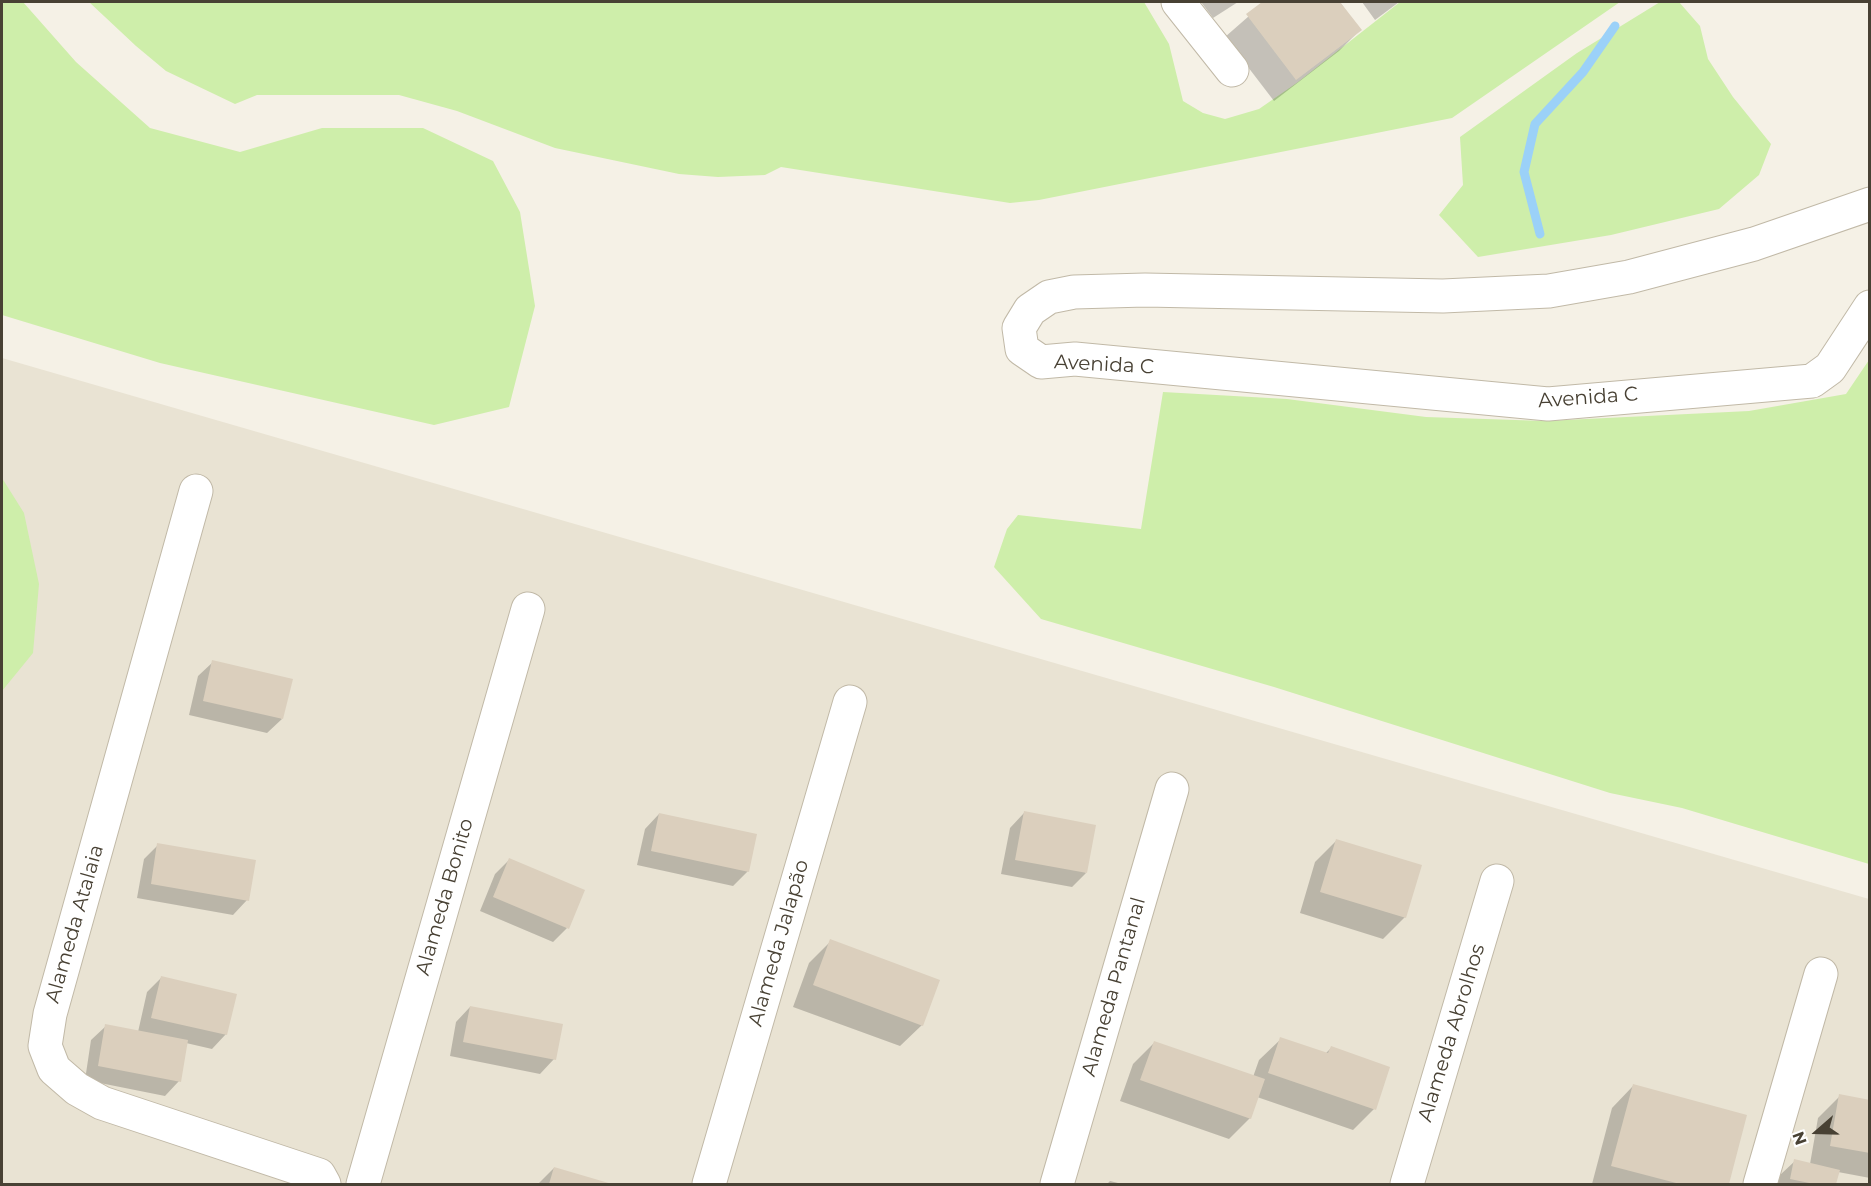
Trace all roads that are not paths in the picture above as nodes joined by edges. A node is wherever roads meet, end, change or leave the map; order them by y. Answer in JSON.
{"nodes":[{"id":1,"x":1178,"y":2,"type":"edge"},
{"id":2,"x":1232,"y":70,"type":"dead end"},
{"id":3,"x":1869,"y":204,"type":"edge"},
{"id":4,"x":1869,"y":307,"type":"edge"},
{"id":5,"x":196,"y":491,"type":"dead end"},
{"id":6,"x":528,"y":609,"type":"dead end"},
{"id":7,"x":850,"y":702,"type":"dead end"},
{"id":8,"x":1172,"y":789,"type":"dead end"},
{"id":9,"x":1497,"y":881,"type":"dead end"},
{"id":10,"x":1821,"y":974,"type":"dead end"},
{"id":11,"x":324,"y":1185,"type":"edge"},
{"id":12,"x":363,"y":1185,"type":"edge"},
{"id":13,"x":709,"y":1185,"type":"edge"},
{"id":14,"x":1057,"y":1185,"type":"edge"},
{"id":15,"x":1407,"y":1185,"type":"edge"},
{"id":16,"x":1760,"y":1185,"type":"edge"}],
"edges":[{"from":1,"to":2,"type":"street"},
{"from":3,"to":4,"type":"street","name":"Avenida C"},
{"from":5,"to":11,"type":"street","name":"Alameda Atalaia"},
{"from":6,"to":12,"type":"street","name":"Alameda Bonito"},
{"from":7,"to":13,"type":"street","name":"Alameda Jalapão"},
{"from":8,"to":14,"type":"street","name":"Alameda Pantanal"},
{"from":9,"to":15,"type":"street","name":"Alameda Abrolhos"},
{"from":10,"to":16,"type":"street"}]}
